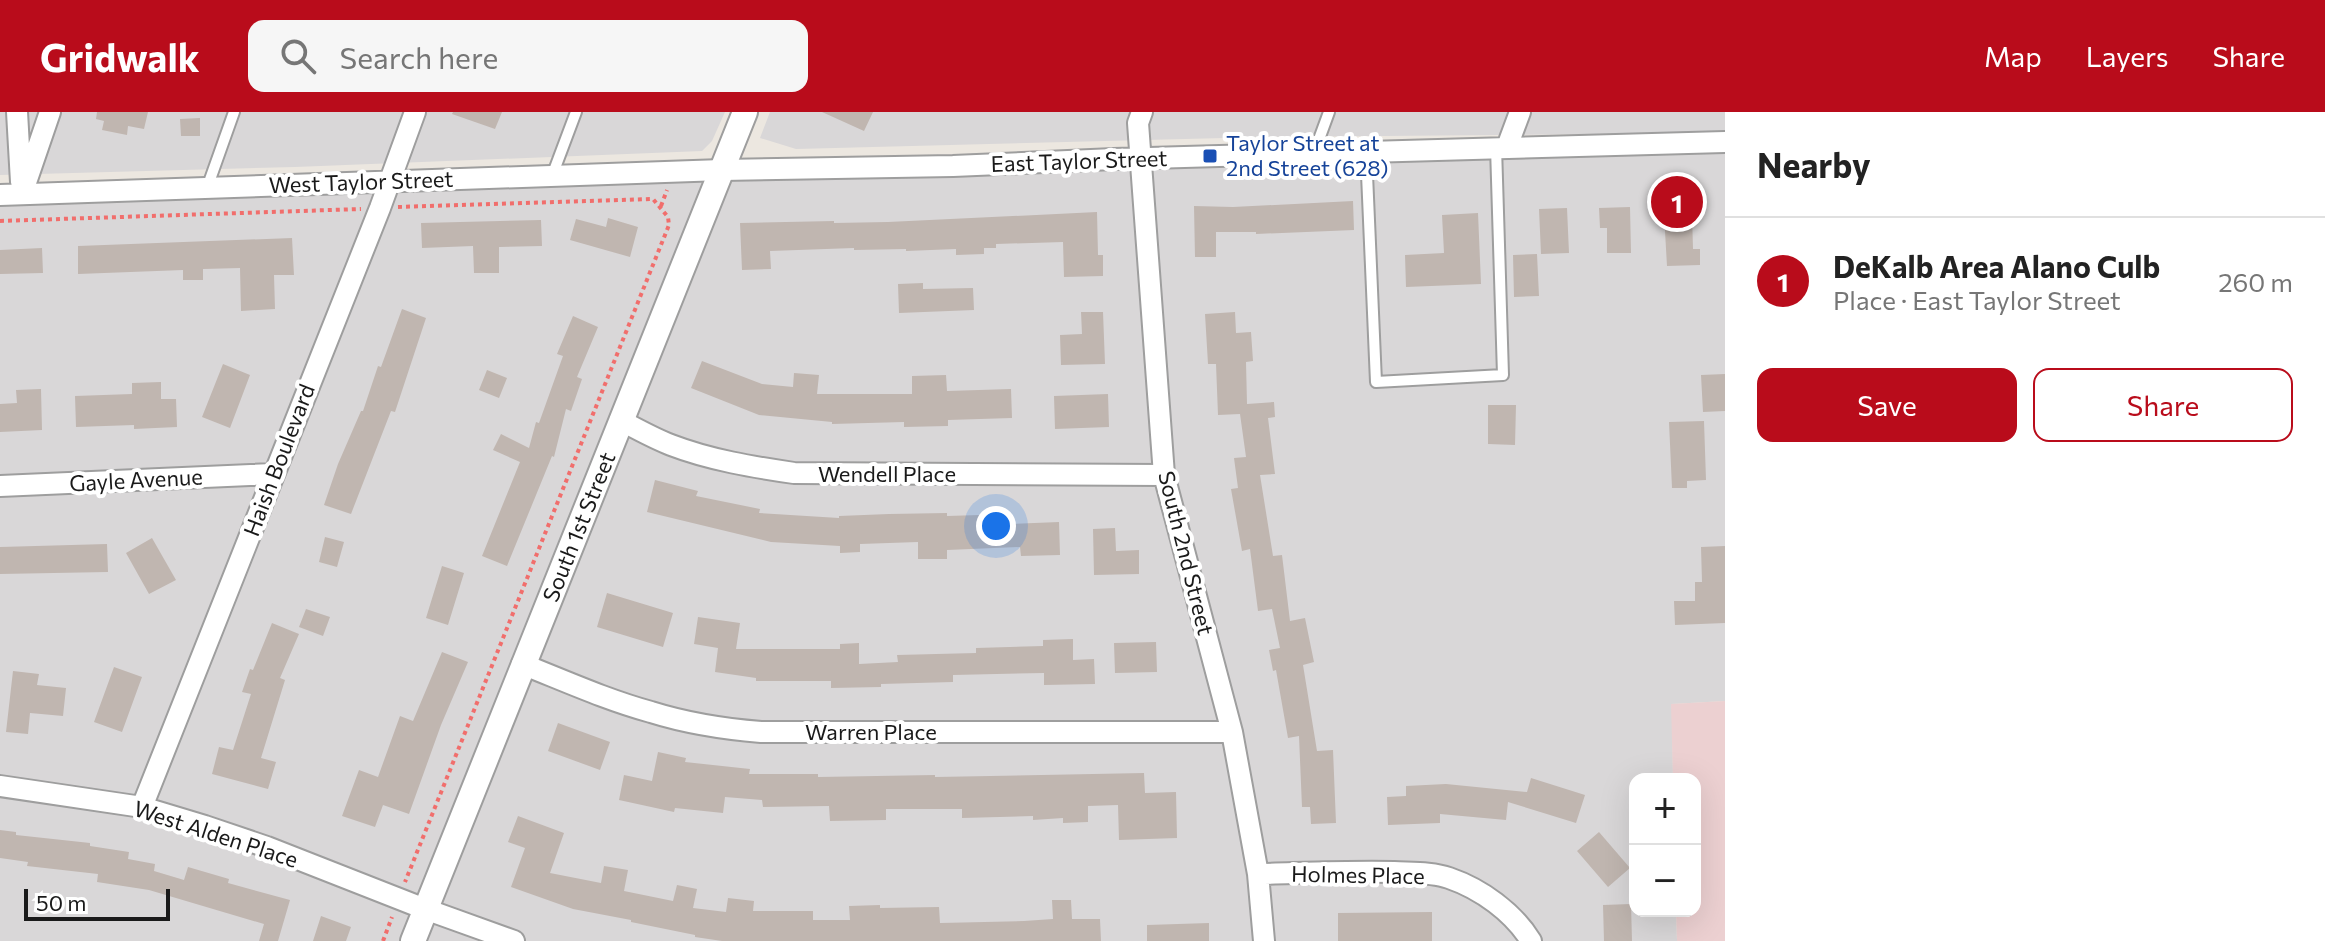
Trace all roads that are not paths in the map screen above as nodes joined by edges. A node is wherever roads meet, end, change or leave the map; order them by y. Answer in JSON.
{"nodes":[{"id":1,"x":17,"y":112,"type":"edge"},
{"id":2,"x":50,"y":112,"type":"edge"},
{"id":3,"x":234,"y":112,"type":"edge"},
{"id":4,"x":415,"y":112,"type":"edge"},
{"id":5,"x":576,"y":112,"type":"edge"},
{"id":6,"x":745,"y":112,"type":"edge"},
{"id":7,"x":1142,"y":112,"type":"edge"},
{"id":8,"x":1329,"y":112,"type":"edge"},
{"id":9,"x":1520,"y":112,"type":"edge"},
{"id":10,"x":1725,"y":142,"type":"edge"},
{"id":11,"x":1501,"y":147,"type":"junction"},
{"id":12,"x":1366,"y":151,"type":"junction"},
{"id":13,"x":1314,"y":153,"type":"junction"},
{"id":14,"x":1141,"y":158,"type":"junction"},
{"id":15,"x":722,"y":170,"type":"junction"},
{"id":16,"x":552,"y":176,"type":"junction"},
{"id":17,"x":390,"y":181,"type":"junction"},
{"id":18,"x":207,"y":188,"type":"junction"},
{"id":19,"x":22,"y":194,"type":"junction"},
{"id":20,"x":0,"y":195,"type":"edge"},
{"id":21,"x":620,"y":420,"type":"junction"},
{"id":22,"x":273,"y":474,"type":"junction"},
{"id":23,"x":1164,"y":475,"type":"junction"},
{"id":24,"x":0,"y":486,"type":"edge"},
{"id":25,"x":522,"y":664,"type":"junction"},
{"id":26,"x":1232,"y":732,"type":"junction"},
{"id":27,"x":0,"y":786,"type":"edge"},
{"id":28,"x":142,"y":807,"type":"junction"},
{"id":29,"x":1258,"y":874,"type":"junction"},
{"id":30,"x":425,"y":909,"type":"junction"},
{"id":31,"x":413,"y":941,"type":"edge"},
{"id":32,"x":514,"y":941,"type":"edge"},
{"id":33,"x":1264,"y":941,"type":"edge"},
{"id":34,"x":1531,"y":941,"type":"edge"}],
"edges":[{"from":1,"to":19,"type":"street"},
{"from":2,"to":19,"type":"street"},
{"from":3,"to":18,"type":"lane"},
{"from":4,"to":17,"type":"street","name":"Haish Boulevard"},
{"from":5,"to":16,"type":"lane"},
{"from":6,"to":15,"type":"street","name":"South 1st Street"},
{"from":7,"to":14,"type":"street","name":"South 2nd Street"},
{"from":8,"to":13,"type":"lane"},
{"from":9,"to":11,"type":"street"},
{"from":10,"to":11,"type":"street","name":"East Taylor Street"},
{"from":11,"to":12,"type":"street","name":"East Taylor Street"},
{"from":11,"to":12,"type":"lane"},
{"from":12,"to":13,"type":"street","name":"East Taylor Street"},
{"from":13,"to":14,"type":"street","name":"East Taylor Street"},
{"from":14,"to":15,"type":"street","name":"East Taylor Street"},
{"from":14,"to":23,"type":"street","name":"South 2nd Street"},
{"from":15,"to":16,"type":"street","name":"West Taylor Street"},
{"from":15,"to":21,"type":"street","name":"South 1st Street"},
{"from":16,"to":17,"type":"street","name":"West Taylor Street"},
{"from":17,"to":18,"type":"street","name":"West Taylor Street"},
{"from":17,"to":22,"type":"street","name":"Haish Boulevard"},
{"from":18,"to":19,"type":"street","name":"West Taylor Street"},
{"from":19,"to":20,"type":"street","name":"West Taylor Street"},
{"from":21,"to":23,"type":"street","name":"Wendell Place"},
{"from":21,"to":25,"type":"street","name":"South 1st Street"},
{"from":22,"to":24,"type":"street","name":"Gayle Avenue"},
{"from":22,"to":28,"type":"street","name":"Haish Boulevard"},
{"from":23,"to":26,"type":"street","name":"South 2nd Street"},
{"from":25,"to":26,"type":"street","name":"Warren Place"},
{"from":25,"to":30,"type":"street","name":"South 1st Street"},
{"from":26,"to":29,"type":"street","name":"South 2nd Street"},
{"from":27,"to":28,"type":"street","name":"West Alden Place"},
{"from":28,"to":30,"type":"street","name":"West Alden Place"},
{"from":29,"to":33,"type":"street","name":"South 2nd Street"},
{"from":29,"to":34,"type":"street","name":"Holmes Place"},
{"from":30,"to":31,"type":"street","name":"South 1st Street"},
{"from":30,"to":32,"type":"street","name":"West Alden Place"}]}
